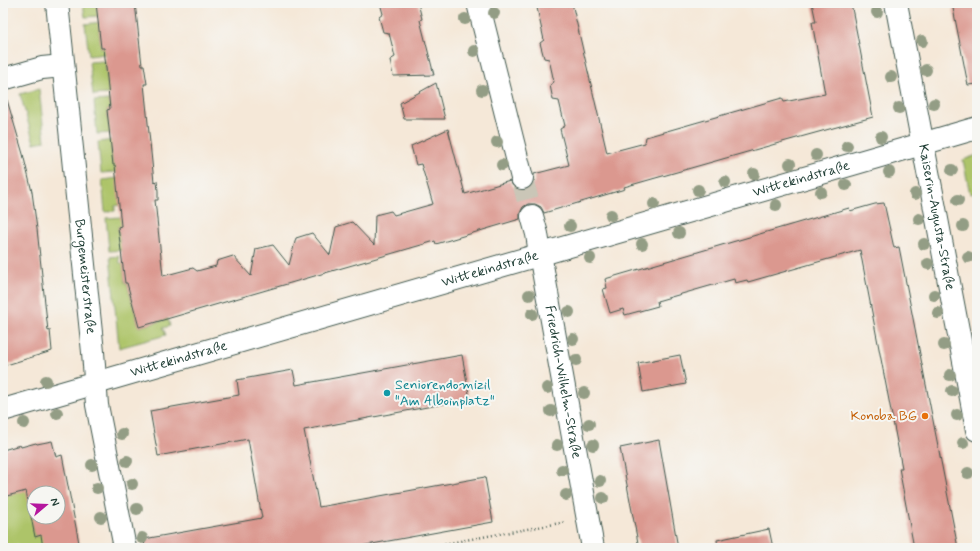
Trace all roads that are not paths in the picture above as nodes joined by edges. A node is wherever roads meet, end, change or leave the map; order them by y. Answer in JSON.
{"nodes":[{"id":1,"x":57,"y":3,"type":"edge"},
{"id":2,"x":478,"y":3,"type":"edge"},
{"id":3,"x":896,"y":3,"type":"edge"},
{"id":4,"x":63,"y":66,"type":"junction"},
{"id":5,"x":3,"y":79,"type":"edge"},
{"id":6,"x":977,"y":128,"type":"edge"},
{"id":7,"x":923,"y":144,"type":"junction"},
{"id":8,"x":522,"y":178,"type":"tunnel mouth"},
{"id":9,"x":532,"y":216,"type":"tunnel mouth"},
{"id":10,"x":540,"y":254,"type":"junction"},
{"id":11,"x":95,"y":383,"type":"junction"},
{"id":12,"x":3,"y":410,"type":"edge"},
{"id":13,"x":977,"y":430,"type":"edge"},
{"id":14,"x":126,"y":548,"type":"edge"},
{"id":15,"x":593,"y":548,"type":"edge"}],
"edges":[{"from":1,"to":4,"type":"street","name":"Burgemeisterstraße"},
{"from":2,"to":8,"type":"street"},
{"from":3,"to":7,"type":"street","name":"Kaiserin-Augusta-Straße"},
{"from":4,"to":5,"type":"street"},
{"from":4,"to":11,"type":"street","name":"Burgemeisterstraße"},
{"from":6,"to":7,"type":"street","name":"Wittekindstraße"},
{"from":7,"to":10,"type":"street","name":"Wittekindstraße"},
{"from":7,"to":13,"type":"street","name":"Kaiserin-Augusta-Straße"},
{"from":9,"to":10,"type":"street","name":"Friedrich-Wilhelm-Straße"},
{"from":10,"to":11,"type":"street","name":"Wittekindstraße"},
{"from":10,"to":15,"type":"street","name":"Friedrich-Wilhelm-Straße"},
{"from":11,"to":12,"type":"street","name":"Wittekindstraße"},
{"from":11,"to":14,"type":"street","name":"Burgemeisterstraße"}]}
